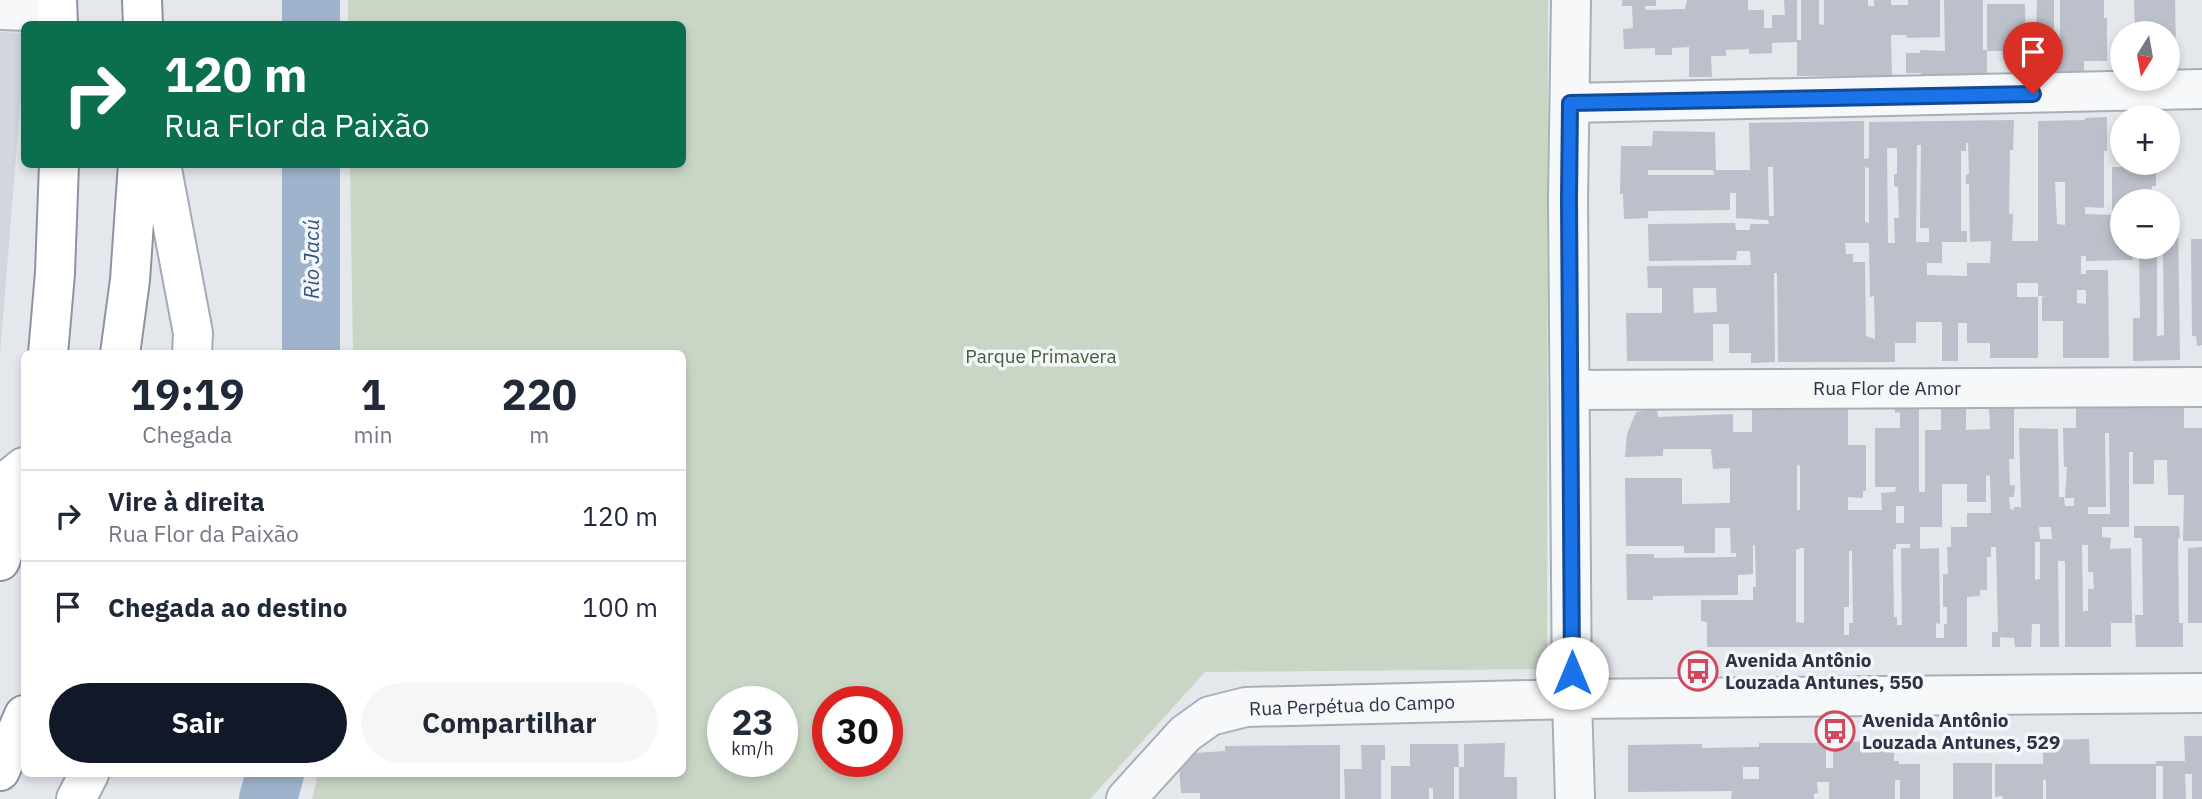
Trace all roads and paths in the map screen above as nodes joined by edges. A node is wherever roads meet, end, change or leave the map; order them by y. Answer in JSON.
{"nodes":[{"id":1,"x":142,"y":0,"type":"edge"},
{"id":2,"x":1570,"y":0,"type":"edge"},
{"id":3,"x":0,"y":10,"type":"edge"},
{"id":4,"x":57,"y":12,"type":"edge"},
{"id":5,"x":143,"y":21,"type":"edge"},
{"id":6,"x":2202,"y":89,"type":"edge"},
{"id":7,"x":1570,"y":103,"type":"junction"},
{"id":8,"x":60,"y":168,"type":"edge"},
{"id":9,"x":138,"y":168,"type":"edge"},
{"id":10,"x":162,"y":168,"type":"edge"},
{"id":11,"x":48,"y":350,"type":"edge"},
{"id":12,"x":121,"y":350,"type":"edge"},
{"id":13,"x":192,"y":350,"type":"edge"},
{"id":14,"x":2202,"y":387,"type":"edge"},
{"id":15,"x":1571,"y":390,"type":"junction"},
{"id":16,"x":21,"y":469,"type":"edge"},
{"id":17,"x":0,"y":486,"type":"edge"},
{"id":18,"x":21,"y":498,"type":"edge"},
{"id":19,"x":0,"y":561,"type":"edge"},
{"id":20,"x":2202,"y":693,"type":"edge"},
{"id":21,"x":1572,"y":699,"type":"junction"},
{"id":22,"x":21,"y":722,"type":"edge"},
{"id":23,"x":0,"y":771,"type":"edge"},
{"id":24,"x":87,"y":777,"type":"edge"},
{"id":25,"x":76,"y":799,"type":"edge"},
{"id":26,"x":1126,"y":799,"type":"edge"},
{"id":27,"x":1575,"y":799,"type":"edge"}],
"edges":[{"from":1,"to":5,"type":"main road"},
{"from":2,"to":7,"type":"street"},
{"from":3,"to":4,"type":"street"},
{"from":6,"to":7,"type":"street"},
{"from":7,"to":15,"type":"street"},
{"from":8,"to":11,"type":"main road"},
{"from":9,"to":12,"type":"main road"},
{"from":10,"to":13,"type":"main road"},
{"from":14,"to":15,"type":"street","name":"Rua Flor de Amor"},
{"from":15,"to":21,"type":"street"},
{"from":16,"to":17,"type":"main road"},
{"from":18,"to":19,"type":"main road"},
{"from":20,"to":21,"type":"street","name":"Rua Perpétua do Campo"},
{"from":21,"to":26,"type":"street","name":"Rua Perpétua do Campo"},
{"from":21,"to":27,"type":"street"},
{"from":22,"to":23,"type":"main road"},
{"from":24,"to":25,"type":"main road"}]}
